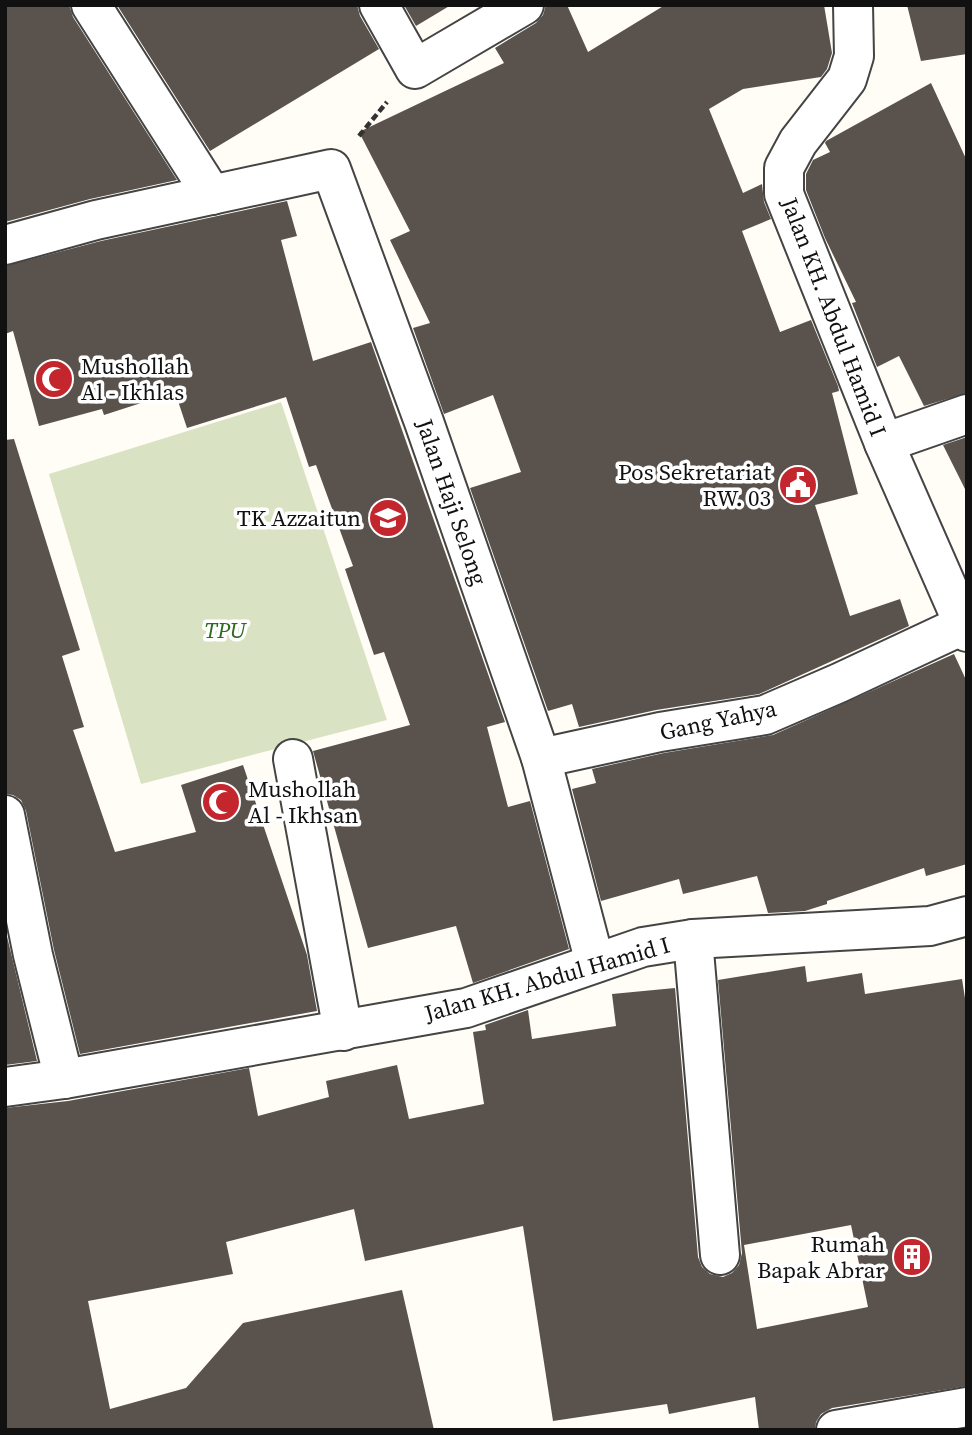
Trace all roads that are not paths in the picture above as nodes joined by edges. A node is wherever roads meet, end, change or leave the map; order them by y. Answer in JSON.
{"nodes":[{"id":1,"x":91,"y":5,"type":"edge"},
{"id":2,"x":379,"y":5,"type":"edge"},
{"id":3,"x":524,"y":5,"type":"edge"},
{"id":4,"x":853,"y":5,"type":"edge"},
{"id":5,"x":212,"y":195,"type":"junction"},
{"id":6,"x":5,"y":245,"type":"edge"},
{"id":7,"x":967,"y":414,"type":"edge"},
{"id":8,"x":884,"y":443,"type":"junction"},
{"id":9,"x":965,"y":629,"type":"edge"},
{"id":10,"x":541,"y":758,"type":"junction"},
{"id":11,"x":293,"y":759,"type":"dead end"},
{"id":12,"x":5,"y":815,"type":"edge"},
{"id":13,"x":967,"y":915,"type":"edge"},
{"id":14,"x":693,"y":939,"type":"junction"},
{"id":15,"x":595,"y":964,"type":"junction"},
{"id":16,"x":343,"y":1031,"type":"junction"},
{"id":17,"x":64,"y":1079,"type":"junction"},
{"id":18,"x":5,"y":1087,"type":"edge"},
{"id":19,"x":720,"y":1255,"type":"dead end"},
{"id":20,"x":967,"y":1407,"type":"edge"},
{"id":21,"x":836,"y":1430,"type":"edge"}],
"edges":[{"from":1,"to":5,"type":"street"},
{"from":2,"to":3,"type":"street"},
{"from":4,"to":8,"type":"street","name":"Jalan KH. Abdul Hamid I"},
{"from":5,"to":6,"type":"street"},
{"from":5,"to":10,"type":"street","name":"Jalan Haji Selong"},
{"from":7,"to":8,"type":"street"},
{"from":8,"to":9,"type":"street","name":"Jalan KH. Abdul Hamid I"},
{"from":9,"to":10,"type":"street","name":"Gang Yahya"},
{"from":10,"to":15,"type":"street","name":"Jalan Haji Selong"},
{"from":11,"to":16,"type":"street"},
{"from":12,"to":17,"type":"street"},
{"from":13,"to":14,"type":"street","name":"Jalan KH. Abdul Hamid I"},
{"from":14,"to":15,"type":"street","name":"Jalan KH. Abdul Hamid I"},
{"from":14,"to":19,"type":"street"},
{"from":15,"to":16,"type":"street","name":"Jalan KH. Abdul Hamid I"},
{"from":16,"to":17,"type":"street","name":"Jalan KH. Abdul Hamid I"},
{"from":17,"to":18,"type":"street","name":"Jalan KH. Abdul Hamid I"},
{"from":20,"to":21,"type":"street"}]}
